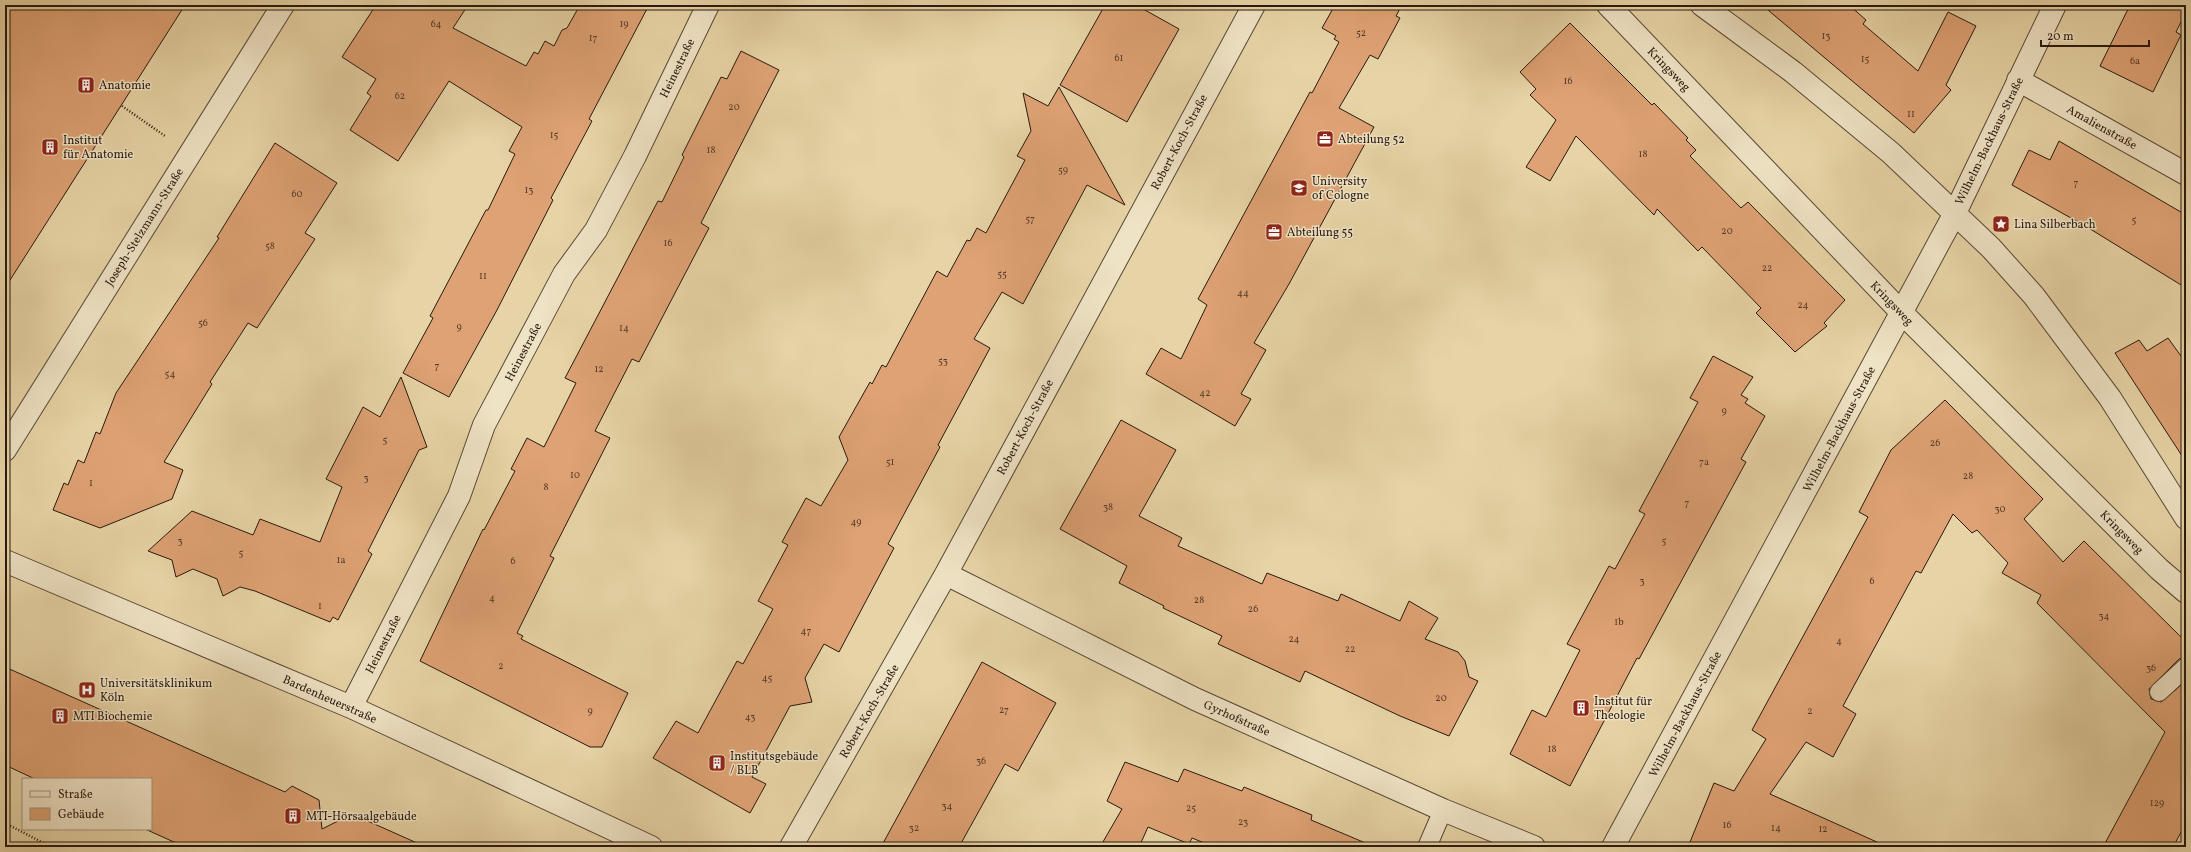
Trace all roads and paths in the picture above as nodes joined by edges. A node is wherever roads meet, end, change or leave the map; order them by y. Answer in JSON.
{"nodes":[{"id":1,"x":284,"y":5,"type":"edge"},
{"id":2,"x":708,"y":5,"type":"edge"},
{"id":3,"x":1254,"y":5,"type":"edge"},
{"id":4,"x":1608,"y":5,"type":"edge"},
{"id":5,"x":1702,"y":5,"type":"edge"},
{"id":6,"x":2055,"y":5,"type":"edge"},
{"id":7,"x":2018,"y":80,"type":"junction"},
{"id":8,"x":122,"y":106,"type":"dead end"},
{"id":9,"x":156,"y":130,"type":"dead end"},
{"id":10,"x":2186,"y":174,"type":"edge"},
{"id":11,"x":1955,"y":213,"type":"junction"},
{"id":12,"x":1902,"y":313,"type":"junction"},
{"id":13,"x":5,"y":450,"type":"edge"},
{"id":14,"x":2186,"y":518,"type":"edge"},
{"id":15,"x":5,"y":561,"type":"edge"},
{"id":16,"x":946,"y":574,"type":"junction"},
{"id":17,"x":2186,"y":592,"type":"edge"},
{"id":18,"x":2186,"y":667,"type":"edge"},
{"id":19,"x":2160,"y":692,"type":"dead end"},
{"id":20,"x":351,"y":707,"type":"junction"},
{"id":21,"x":1443,"y":810,"type":"junction"},
{"id":22,"x":5,"y":823,"type":"edge"},
{"id":23,"x":51,"y":847,"type":"edge"},
{"id":24,"x":651,"y":847,"type":"edge"},
{"id":25,"x":791,"y":847,"type":"edge"},
{"id":26,"x":1427,"y":847,"type":"edge"},
{"id":27,"x":1534,"y":847,"type":"edge"},
{"id":28,"x":1613,"y":847,"type":"edge"}],
"edges":[{"from":1,"to":13,"type":"street","name":"Joseph-Stelzmann-Straße"},
{"from":2,"to":20,"type":"street","name":"Heinestraße"},
{"from":3,"to":16,"type":"street","name":"Robert-Koch-Straße"},
{"from":4,"to":12,"type":"street","name":"Kringsweg"},
{"from":5,"to":11,"type":"street"},
{"from":6,"to":7,"type":"street","name":"Wilhelm-Backhaus-Straße"},
{"from":7,"to":10,"type":"street","name":"Amalienstraße"},
{"from":7,"to":11,"type":"street","name":"Wilhelm-Backhaus-Straße"},
{"from":8,"to":9,"type":"path"},
{"from":11,"to":12,"type":"street","name":"Wilhelm-Backhaus-Straße"},
{"from":11,"to":14,"type":"street"},
{"from":12,"to":17,"type":"street","name":"Kringsweg"},
{"from":12,"to":28,"type":"street","name":"Wilhelm-Backhaus-Straße"},
{"from":15,"to":20,"type":"street","name":"Bardenheuerstraße"},
{"from":16,"to":21,"type":"street","name":"Gyrhofstraße"},
{"from":16,"to":25,"type":"street","name":"Robert-Koch-Straße"},
{"from":18,"to":19,"type":"lane"},
{"from":20,"to":24,"type":"street","name":"Bardenheuerstraße"},
{"from":21,"to":26,"type":"lane"},
{"from":21,"to":27,"type":"street","name":"Gyrhofstraße"},
{"from":22,"to":23,"type":"path"}]}
